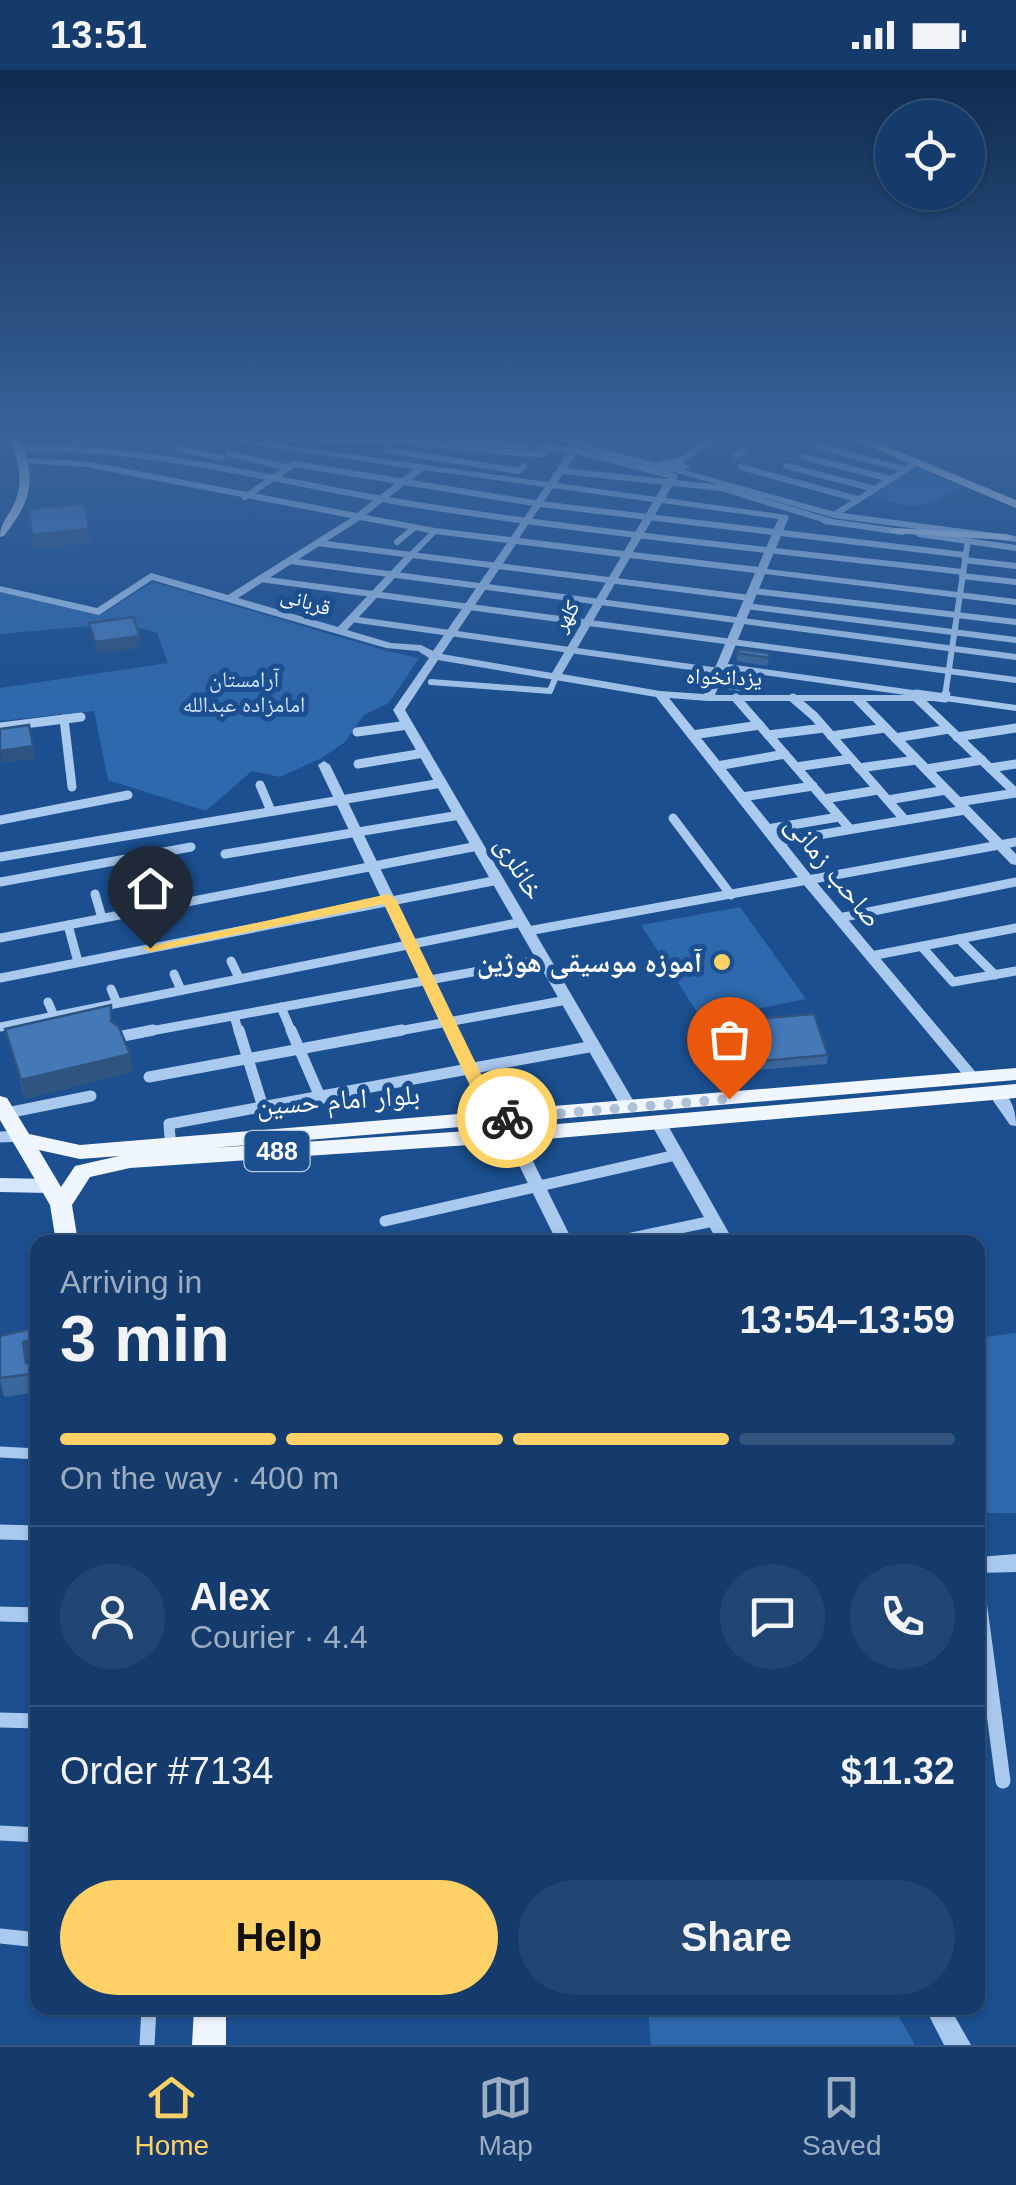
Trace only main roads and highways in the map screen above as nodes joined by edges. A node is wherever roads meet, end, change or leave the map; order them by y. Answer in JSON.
{"nodes":[{"id":1,"x":895,"y":531,"type":"road end"},
{"id":2,"x":1013,"y":542,"type":"edge"},
{"id":3,"x":1016,"y":1074,"type":"edge"},
{"id":4,"x":1006,"y":1092,"type":"edge"},
{"id":5,"x":9,"y":1123,"type":"edge"},
{"id":6,"x":81,"y":1161,"type":"junction"},
{"id":7,"x":0,"y":1184,"type":"edge"},
{"id":8,"x":54,"y":1196,"type":"junction"},
{"id":9,"x":65,"y":1235,"type":"edge"},
{"id":10,"x":210,"y":2015,"type":"edge"},
{"id":11,"x":209,"y":2045,"type":"edge"}],
"edges":[{"from":1,"to":2,"type":"main road"},
{"from":3,"to":6,"type":"main road","name":"بلوار امام حسین","number":"488"},
{"from":4,"to":6,"type":"main road","name":"بلوار امام حسین","number":"488"},
{"from":5,"to":6,"type":"main road","name":"بلوار امام حسین","number":"488"},
{"from":5,"to":8,"type":"main road"},
{"from":6,"to":8,"type":"main road"},
{"from":7,"to":8,"type":"main road"},
{"from":8,"to":9,"type":"main road"},
{"from":10,"to":11,"type":"main road"}]}
